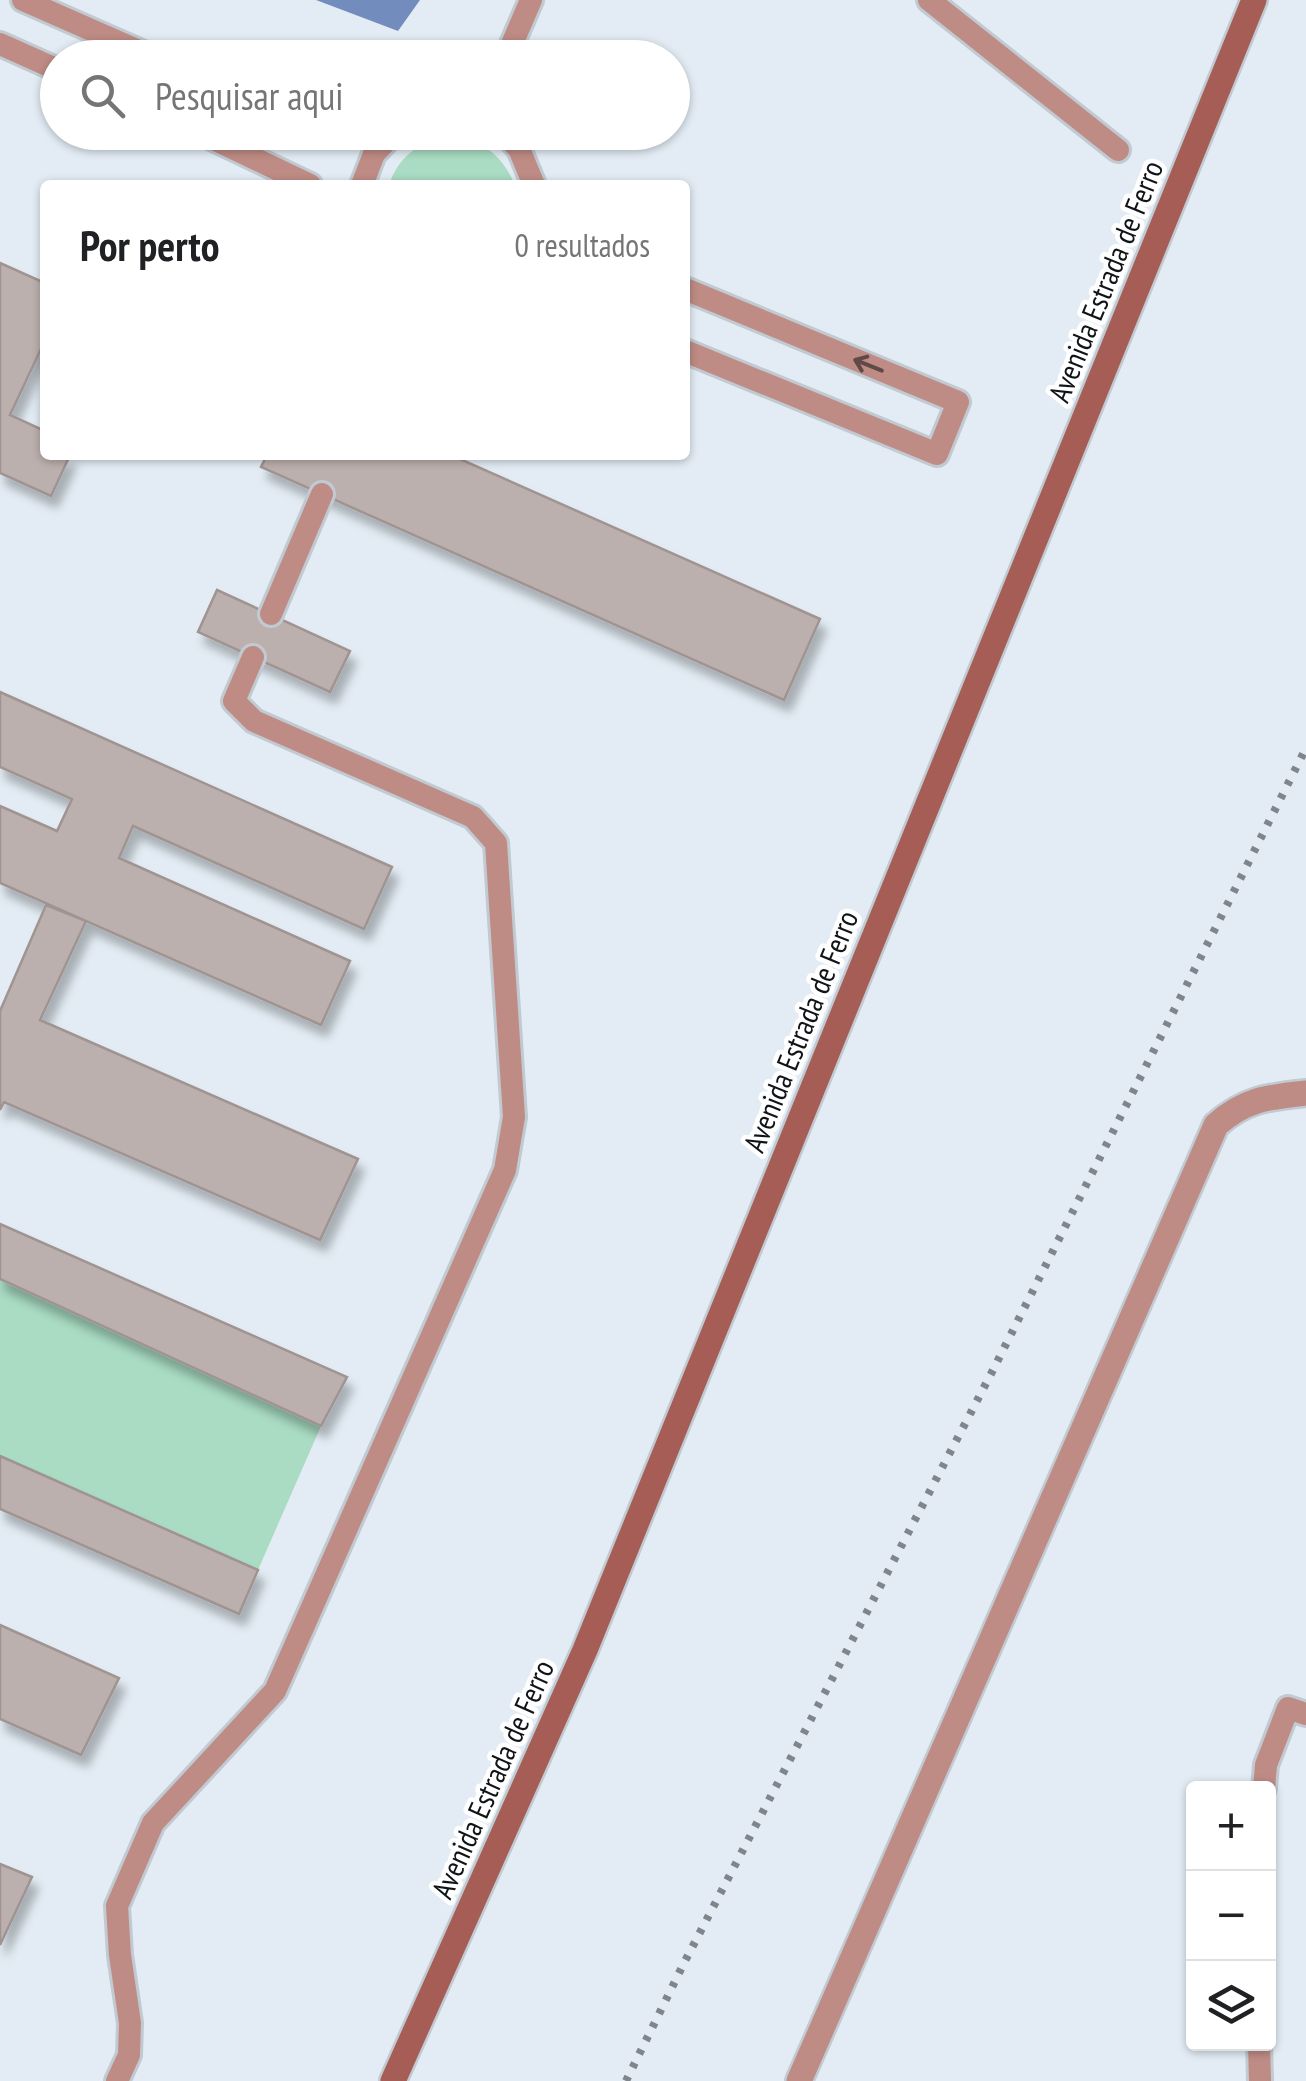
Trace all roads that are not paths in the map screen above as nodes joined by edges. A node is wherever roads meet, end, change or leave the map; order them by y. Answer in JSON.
{"nodes":[{"id":1,"x":23,"y":0,"type":"edge"},
{"id":2,"x":531,"y":0,"type":"edge"},
{"id":3,"x":929,"y":0,"type":"edge"},
{"id":4,"x":1254,"y":0,"type":"edge"},
{"id":5,"x":115,"y":40,"type":"edge"},
{"id":6,"x":514,"y":40,"type":"edge"},
{"id":7,"x":0,"y":44,"type":"edge"},
{"id":8,"x":40,"y":62,"type":"edge"},
{"id":9,"x":237,"y":150,"type":"edge"},
{"id":10,"x":378,"y":150,"type":"edge"},
{"id":11,"x":519,"y":150,"type":"edge"},
{"id":12,"x":1118,"y":150,"type":"dead end"},
{"id":13,"x":300,"y":180,"type":"edge"},
{"id":14,"x":364,"y":180,"type":"edge"},
{"id":15,"x":534,"y":180,"type":"edge"},
{"id":16,"x":690,"y":292,"type":"edge"},
{"id":17,"x":690,"y":354,"type":"edge"},
{"id":18,"x":322,"y":494,"type":"dead end"},
{"id":19,"x":270,"y":614,"type":"dead end"},
{"id":20,"x":252,"y":657,"type":"dead end"},
{"id":21,"x":1306,"y":1093,"type":"edge"},
{"id":22,"x":1306,"y":1714,"type":"edge"},
{"id":23,"x":1265,"y":1781,"type":"edge"},
{"id":24,"x":1259,"y":2051,"type":"edge"},
{"id":25,"x":117,"y":2081,"type":"edge"},
{"id":26,"x":393,"y":2081,"type":"edge"},
{"id":27,"x":799,"y":2081,"type":"edge"},
{"id":28,"x":1260,"y":2081,"type":"edge"}],
"edges":[{"from":1,"to":5,"type":"lane"},
{"from":2,"to":6,"type":"lane"},
{"from":3,"to":12,"type":"lane"},
{"from":4,"to":26,"type":"street","name":"Avenida Estrada de Ferro"},
{"from":7,"to":8,"type":"lane"},
{"from":9,"to":13,"type":"lane"},
{"from":10,"to":14,"type":"lane"},
{"from":11,"to":15,"type":"lane"},
{"from":17,"to":16,"type":"lane","one_way":true},
{"from":18,"to":19,"type":"lane"},
{"from":20,"to":25,"type":"lane"},
{"from":21,"to":27,"type":"street"},
{"from":22,"to":23,"type":"lane"},
{"from":24,"to":28,"type":"lane"}]}
